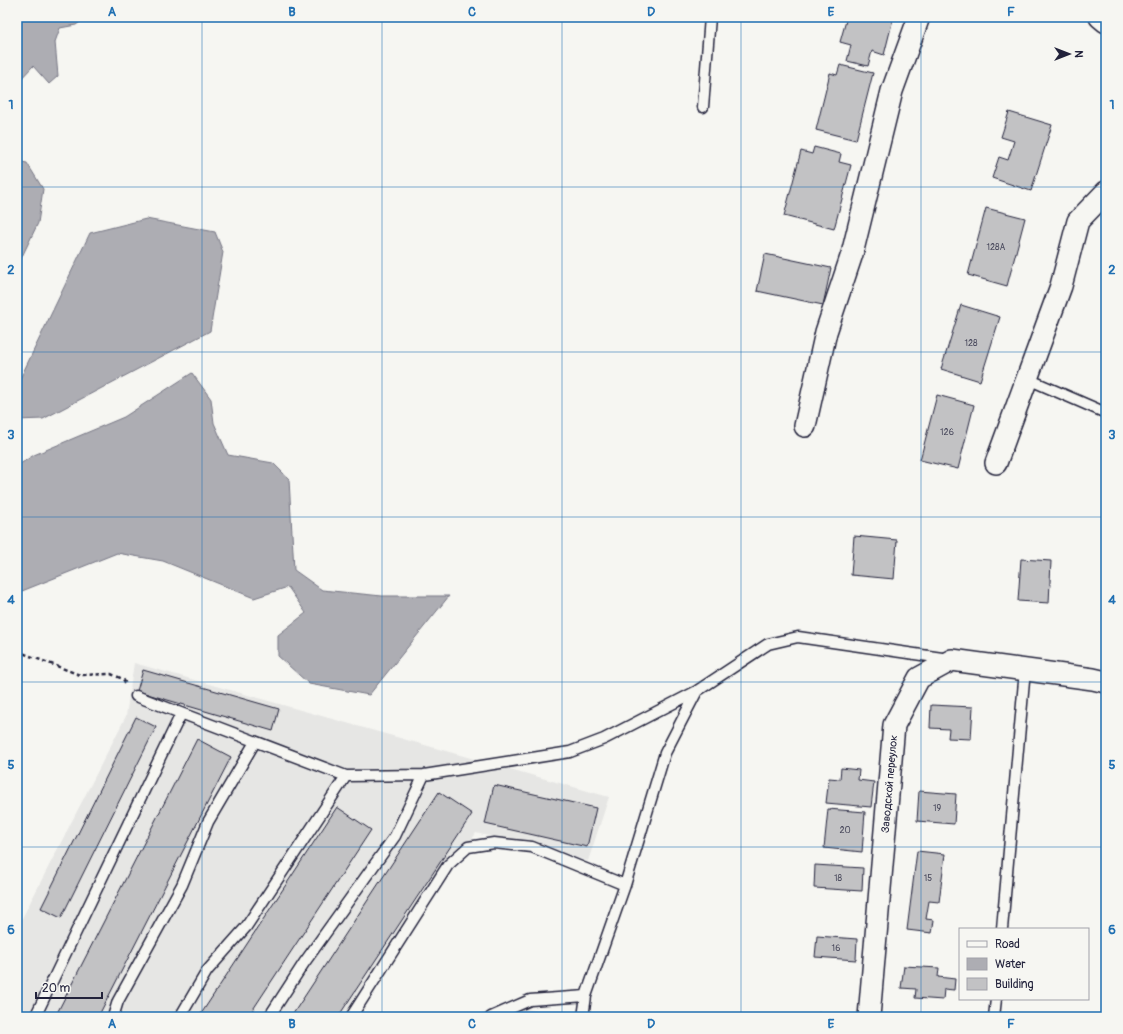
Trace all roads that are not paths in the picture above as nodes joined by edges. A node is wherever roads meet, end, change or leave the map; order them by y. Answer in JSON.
{"nodes":[{"id":1,"x":710,"y":17,"type":"edge"},
{"id":2,"x":919,"y":17,"type":"edge"},
{"id":3,"x":1100,"y":17,"type":"edge"},
{"id":4,"x":1106,"y":22,"type":"edge"},
{"id":5,"x":703,"y":107,"type":"dead end"},
{"id":6,"x":1106,"y":192,"type":"edge"},
{"id":7,"x":1028,"y":378,"type":"junction"},
{"id":8,"x":1106,"y":413,"type":"edge"},
{"id":9,"x":805,"y":426,"type":"dead end"},
{"id":10,"x":996,"y":463,"type":"dead end"},
{"id":11,"x":952,"y":660,"type":"junction"},
{"id":12,"x":1025,"y":670,"type":"junction"},
{"id":13,"x":1106,"y":682,"type":"edge"},
{"id":14,"x":697,"y":691,"type":"junction"},
{"id":15,"x":136,"y":696,"type":"road end"},
{"id":16,"x":180,"y":714,"type":"junction"},
{"id":17,"x":254,"y":742,"type":"junction"},
{"id":18,"x":424,"y":775,"type":"junction"},
{"id":19,"x":346,"y":776,"type":"junction"},
{"id":20,"x":625,"y":885,"type":"junction"},
{"id":21,"x":1002,"y":928,"type":"edge"},
{"id":22,"x":586,"y":996,"type":"junction"},
{"id":23,"x":996,"y":1000,"type":"edge"},
{"id":24,"x":35,"y":1017,"type":"edge"},
{"id":25,"x":113,"y":1017,"type":"edge"},
{"id":26,"x":180,"y":1017,"type":"edge"},
{"id":27,"x":269,"y":1017,"type":"edge"},
{"id":28,"x":351,"y":1017,"type":"edge"},
{"id":29,"x":491,"y":1017,"type":"edge"},
{"id":30,"x":583,"y":1017,"type":"edge"},
{"id":31,"x":869,"y":1017,"type":"edge"},
{"id":32,"x":994,"y":1017,"type":"edge"}],
"edges":[{"from":1,"to":5,"type":"lane"},
{"from":2,"to":9,"type":"street"},
{"from":3,"to":4,"type":"street"},
{"from":6,"to":7,"type":"street"},
{"from":7,"to":8,"type":"lane"},
{"from":7,"to":10,"type":"street"},
{"from":11,"to":12,"type":"street"},
{"from":11,"to":14,"type":"lane"},
{"from":11,"to":31,"type":"street","name":"Заводской переулок"},
{"from":12,"to":13,"type":"street"},
{"from":12,"to":21,"type":"lane"},
{"from":14,"to":18,"type":"lane"},
{"from":14,"to":20,"type":"lane"},
{"from":15,"to":16,"type":"lane"},
{"from":16,"to":17,"type":"lane"},
{"from":16,"to":24,"type":"lane"},
{"from":17,"to":19,"type":"lane"},
{"from":17,"to":25,"type":"lane"},
{"from":18,"to":19,"type":"lane"},
{"from":18,"to":27,"type":"lane"},
{"from":19,"to":26,"type":"lane"},
{"from":20,"to":22,"type":"lane"},
{"from":20,"to":28,"type":"lane"},
{"from":22,"to":29,"type":"lane"},
{"from":22,"to":30,"type":"lane"},
{"from":23,"to":32,"type":"lane"}]}
